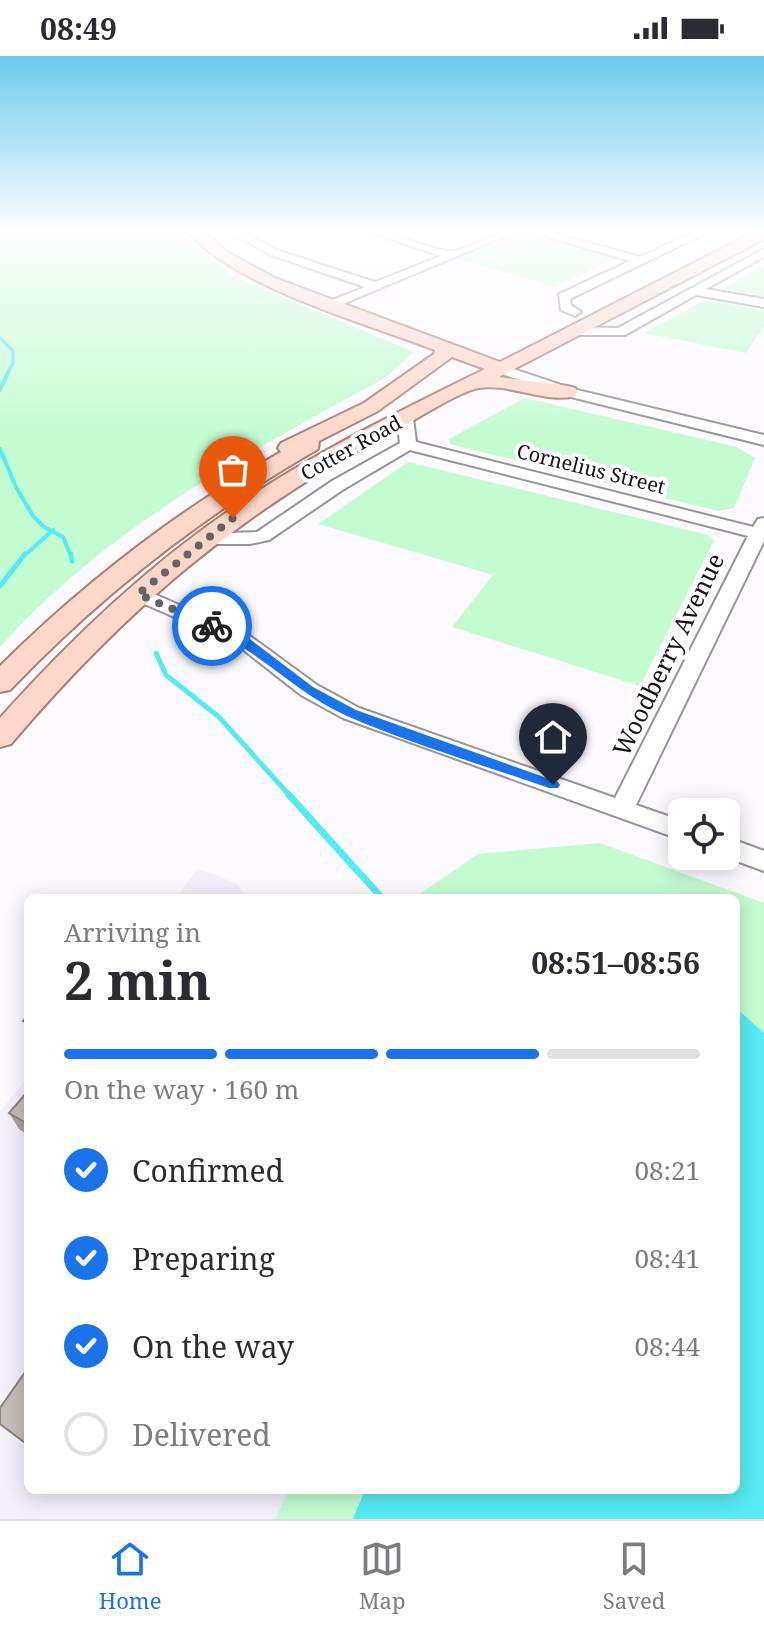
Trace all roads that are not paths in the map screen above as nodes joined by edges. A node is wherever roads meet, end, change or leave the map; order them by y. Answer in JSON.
{"nodes":[{"id":1,"x":314,"y":298,"type":"edge"},
{"id":2,"x":342,"y":298,"type":"edge"},
{"id":3,"x":563,"y":298,"type":"edge"},
{"id":4,"x":617,"y":298,"type":"edge"},
{"id":5,"x":625,"y":298,"type":"edge"},
{"id":6,"x":683,"y":298,"type":"edge"},
{"id":7,"x":738,"y":298,"type":"edge"},
{"id":8,"x":764,"y":303,"type":"edge"},
{"id":9,"x":327,"y":304,"type":"junction"},
{"id":10,"x":574,"y":322,"type":"junction"},
{"id":11,"x":380,"y":323,"type":"junction"},
{"id":12,"x":445,"y":348,"type":"junction"},
{"id":13,"x":481,"y":353,"type":"junction"},
{"id":14,"x":504,"y":367,"type":"junction"},
{"id":15,"x":475,"y":382,"type":"junction"},
{"id":16,"x":560,"y":386,"type":"junction"},
{"id":17,"x":405,"y":418,"type":"junction"},
{"id":18,"x":764,"y":437,"type":"edge"},
{"id":19,"x":408,"y":445,"type":"junction"},
{"id":20,"x":200,"y":527,"type":"junction"},
{"id":21,"x":762,"y":530,"type":"edge"},
{"id":22,"x":138,"y":594,"type":"junction"},
{"id":23,"x":0,"y":683,"type":"edge"},
{"id":24,"x":0,"y":737,"type":"edge"},
{"id":25,"x":621,"y":810,"type":"junction"},
{"id":26,"x":668,"y":826,"type":"edge"},
{"id":27,"x":740,"y":852,"type":"edge"},
{"id":28,"x":764,"y":861,"type":"edge"}],
"edges":[{"from":1,"to":9,"type":"main road"},
{"from":2,"to":9,"type":"street"},
{"from":3,"to":10,"type":"street"},
{"from":4,"to":10,"type":"main road"},
{"from":5,"to":10,"type":"main road"},
{"from":6,"to":10,"type":"street"},
{"from":7,"to":8,"type":"street"},
{"from":9,"to":11,"type":"main road"},
{"from":10,"to":13,"type":"main road","name":"Cotter Road"},
{"from":10,"to":14,"type":"main road","name":"Cotter Road"},
{"from":10,"to":16,"type":"main road"},
{"from":11,"to":12,"type":"main road"},
{"from":11,"to":13,"type":"main road"},
{"from":12,"to":13,"type":"main road"},
{"from":12,"to":20,"type":"main road"},
{"from":13,"to":14,"type":"main road"},
{"from":13,"to":20,"type":"main road","name":"Cotter Road"},
{"from":14,"to":15,"type":"main road","name":"Cotter Road"},
{"from":14,"to":16,"type":"street"},
{"from":15,"to":16,"type":"main road"},
{"from":15,"to":17,"type":"main road","name":"Cotter Road"},
{"from":16,"to":18,"type":"street"},
{"from":17,"to":19,"type":"street"},
{"from":17,"to":20,"type":"main road","name":"Cotter Road"},
{"from":19,"to":20,"type":"street"},
{"from":19,"to":21,"type":"street","name":"Cornelius Street"},
{"from":20,"to":22,"type":"main road","name":"Cotter Road"},
{"from":20,"to":23,"type":"main road","name":"Cotter Road"},
{"from":21,"to":25,"type":"street","name":"Woodberry Avenue"},
{"from":22,"to":24,"type":"main road","name":"Cotter Road"},
{"from":22,"to":25,"type":"street"},
{"from":25,"to":26,"type":"street"},
{"from":27,"to":28,"type":"street"}]}
